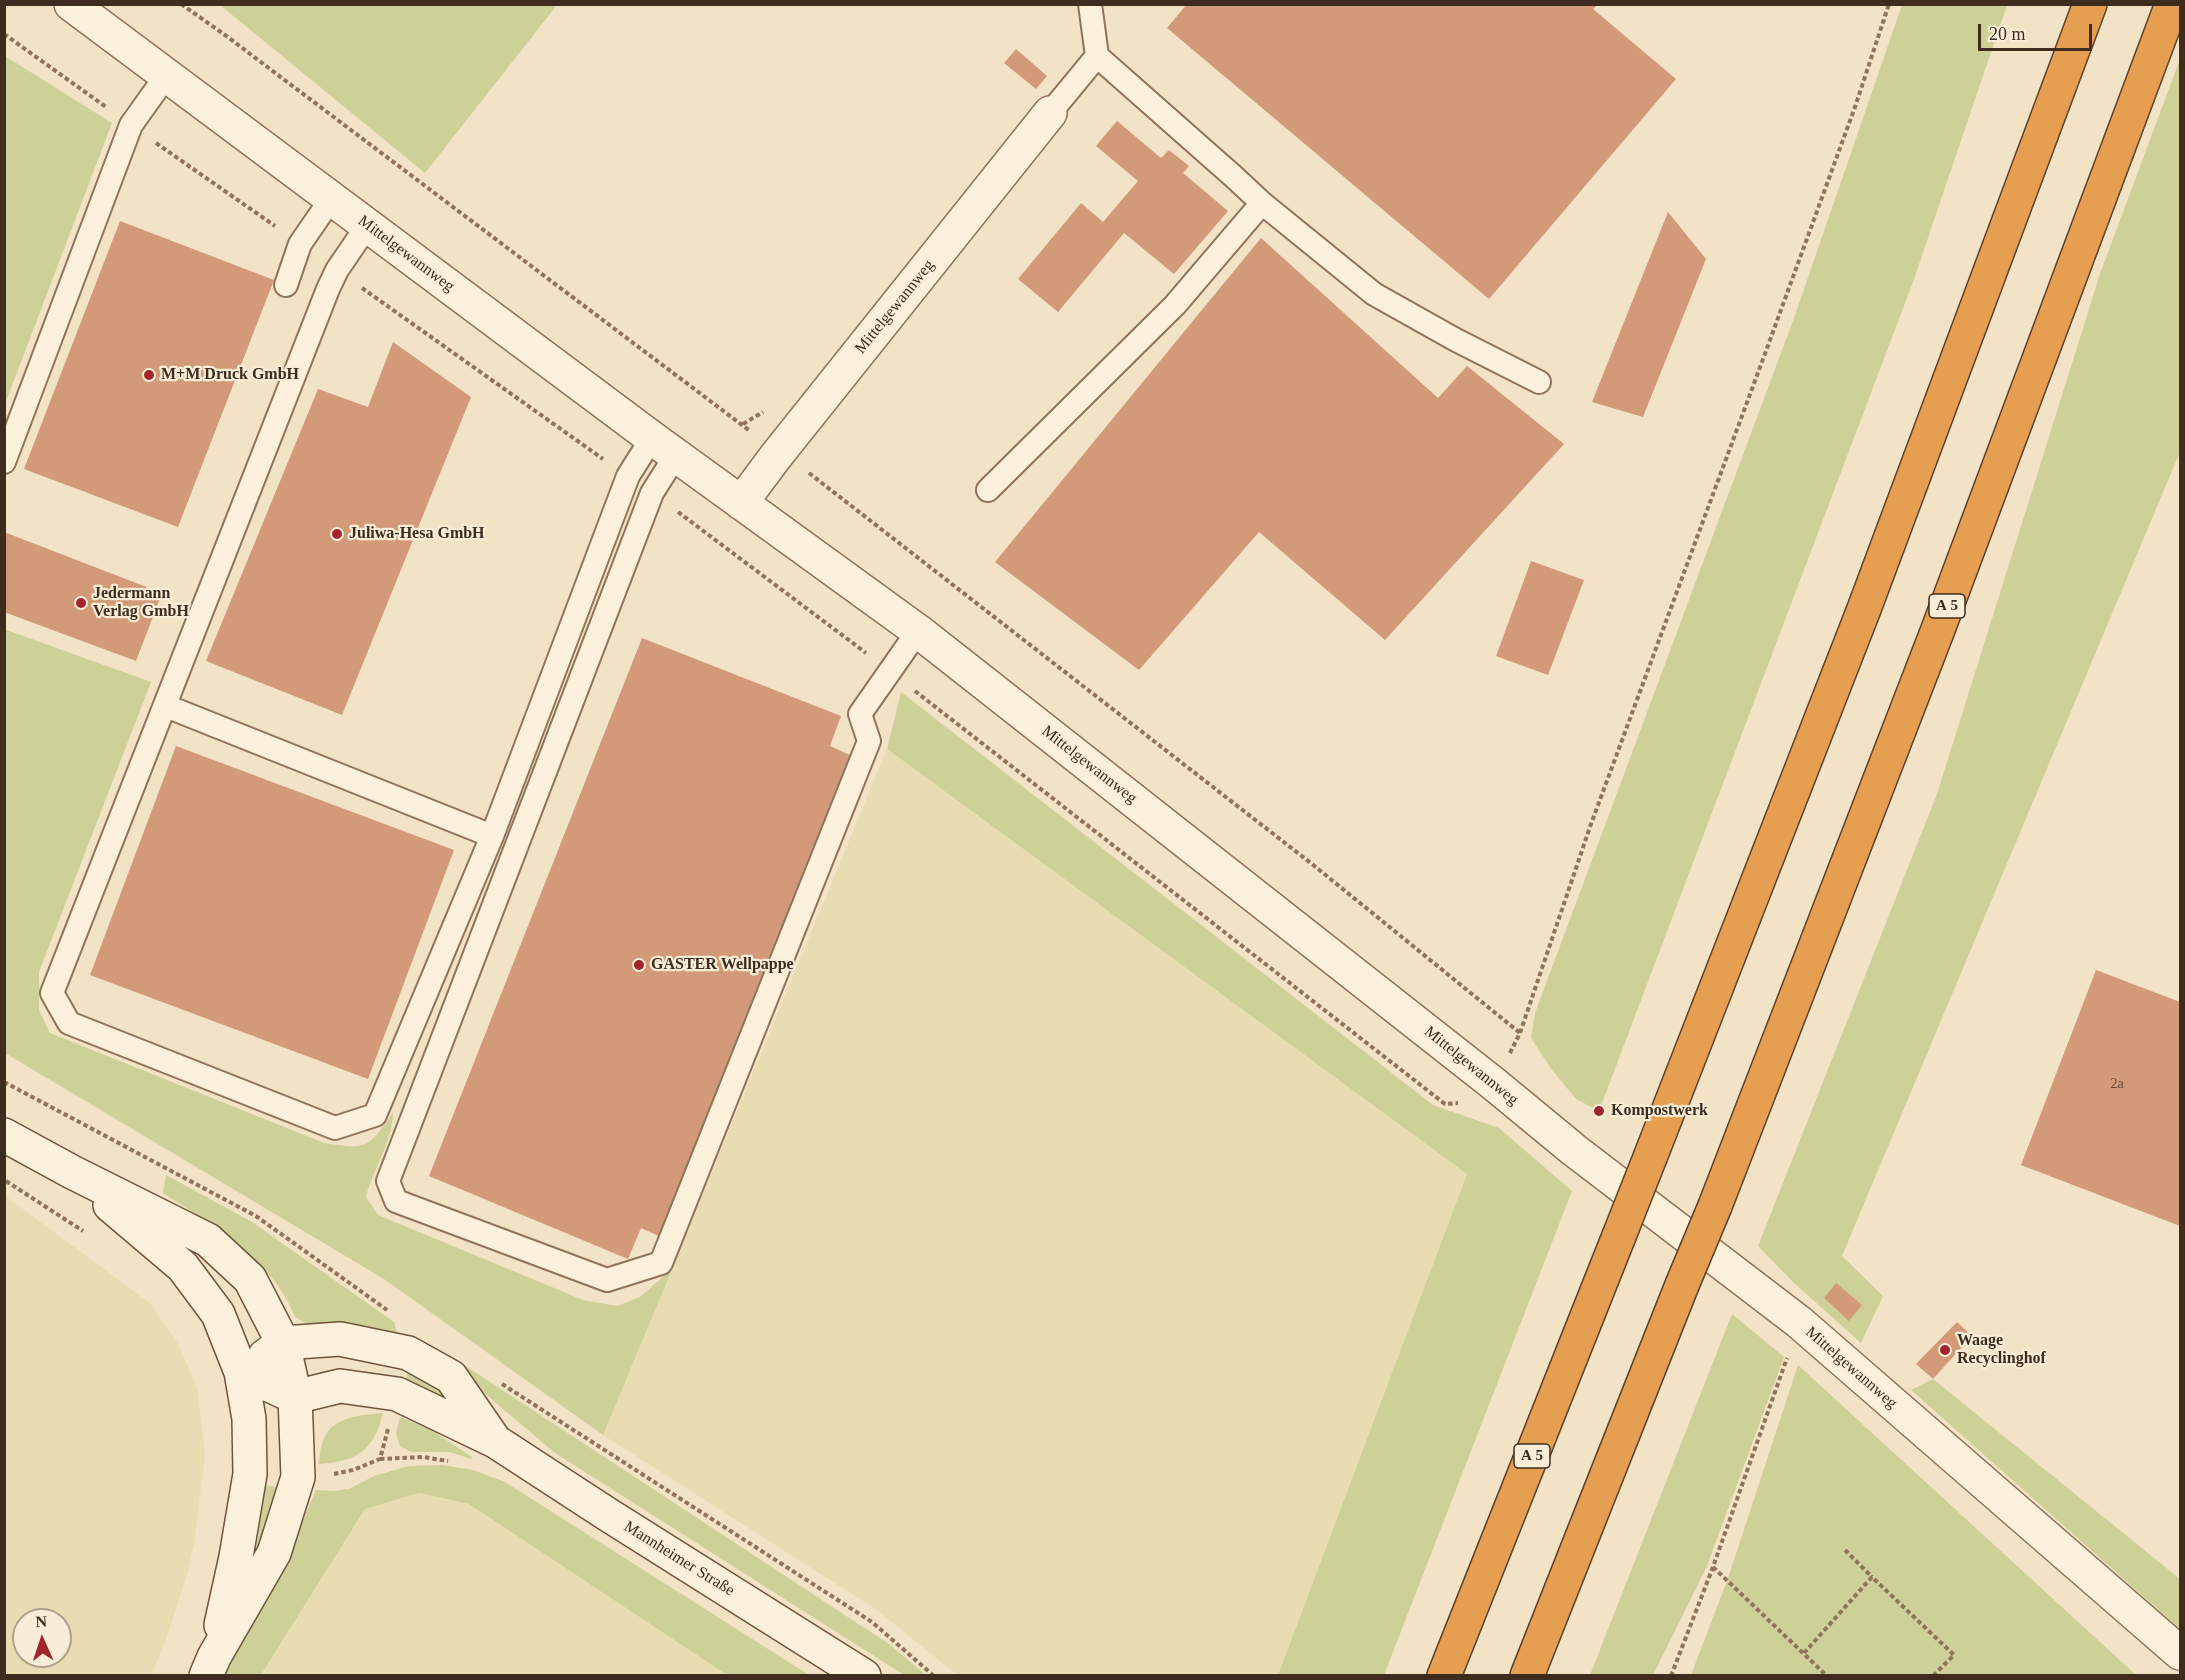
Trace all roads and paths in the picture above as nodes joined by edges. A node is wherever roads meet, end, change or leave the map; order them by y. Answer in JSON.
{"nodes":[{"id":1,"x":181,"y":4,"type":"edge"},
{"id":2,"x":1090,"y":4,"type":"edge"},
{"id":3,"x":1889,"y":4,"type":"edge"},
{"id":4,"x":2090,"y":4,"type":"edge"},
{"id":5,"x":2172,"y":4,"type":"edge"},
{"id":6,"x":88,"y":10,"type":"edge"},
{"id":7,"x":4,"y":34,"type":"edge"},
{"id":8,"x":1097,"y":56,"type":"junction"},
{"id":9,"x":166,"y":76,"type":"junction"},
{"id":10,"x":1050,"y":113,"type":"joint"},
{"id":11,"x":131,"y":125,"type":"junction"},
{"id":12,"x":331,"y":199,"type":"junction"},
{"id":13,"x":1262,"y":203,"type":"junction"},
{"id":14,"x":367,"y":226,"type":"junction"},
{"id":15,"x":300,"y":244,"type":"junction"},
{"id":16,"x":337,"y":270,"type":"junction"},
{"id":17,"x":286,"y":285,"type":"dead end"},
{"id":18,"x":1539,"y":382,"type":"dead end"},
{"id":19,"x":664,"y":447,"type":"junction"},
{"id":20,"x":776,"y":456,"type":"junction"},
{"id":21,"x":4,"y":462,"type":"edge"},
{"id":22,"x":627,"y":476,"type":"junction"},
{"id":23,"x":988,"y":490,"type":"dead end"},
{"id":24,"x":652,"y":493,"type":"junction"},
{"id":25,"x":741,"y":503,"type":"junction"},
{"id":26,"x":918,"y":631,"type":"junction"},
{"id":27,"x":889,"y":671,"type":"junction"},
{"id":28,"x":166,"y":705,"type":"junction"},
{"id":29,"x":492,"y":836,"type":"junction"},
{"id":30,"x":1520,"y":1033,"type":"junction"},
{"id":31,"x":1494,"y":1084,"type":"junction"},
{"id":32,"x":1465,"y":1102,"type":"dead end"},
{"id":33,"x":4,"y":1135,"type":"edge"},
{"id":34,"x":72,"y":1172,"type":"junction"},
{"id":35,"x":4,"y":1180,"type":"edge"},
{"id":36,"x":85,"y":1232,"type":"dead end"},
{"id":37,"x":1799,"y":1322,"type":"junction"},
{"id":38,"x":283,"y":1343,"type":"junction"},
{"id":39,"x":241,"y":1372,"type":"junction"},
{"id":40,"x":496,"y":1381,"type":"dead end"},
{"id":41,"x":397,"y":1394,"type":"junction"},
{"id":42,"x":295,"y":1397,"type":"junction"},
{"id":43,"x":495,"y":1441,"type":"junction"},
{"id":44,"x":298,"y":1477,"type":"junction"},
{"id":45,"x":1845,"y":1550,"type":"dead end"},
{"id":46,"x":1713,"y":1567,"type":"junction"},
{"id":47,"x":1872,"y":1577,"type":"junction"},
{"id":48,"x":1804,"y":1653,"type":"junction"},
{"id":49,"x":2181,"y":1653,"type":"edge"},
{"id":50,"x":210,"y":1666,"type":"edge"},
{"id":51,"x":864,"y":1676,"type":"edge"},
{"id":52,"x":934,"y":1676,"type":"edge"},
{"id":53,"x":1444,"y":1676,"type":"edge"},
{"id":54,"x":1527,"y":1676,"type":"edge"},
{"id":55,"x":1671,"y":1676,"type":"edge"},
{"id":56,"x":1827,"y":1676,"type":"edge"},
{"id":57,"x":1933,"y":1676,"type":"edge"}],
"edges":[{"from":1,"to":20,"type":"path"},
{"from":2,"to":8,"type":"lane"},
{"from":3,"to":30,"type":"path"},
{"from":4,"to":53,"type":"highway","number":"A 5","bridge":true},
{"from":5,"to":54,"type":"highway","number":"A 5","bridge":true},
{"from":6,"to":9,"type":"street","name":"Mittelgewannweg"},
{"from":7,"to":11,"type":"path"},
{"from":8,"to":10,"type":"lane"},
{"from":8,"to":13,"type":"lane"},
{"from":9,"to":11,"type":"lane"},
{"from":9,"to":12,"type":"street","name":"Mittelgewannweg"},
{"from":10,"to":20,"type":"street","name":"Mittelgewannweg"},
{"from":11,"to":15,"type":"path"},
{"from":11,"to":21,"type":"lane"},
{"from":12,"to":14,"type":"street","name":"Mittelgewannweg"},
{"from":12,"to":15,"type":"lane"},
{"from":13,"to":18,"type":"lane"},
{"from":13,"to":23,"type":"lane"},
{"from":14,"to":16,"type":"lane"},
{"from":14,"to":19,"type":"street","name":"Mittelgewannweg"},
{"from":15,"to":17,"type":"lane"},
{"from":16,"to":22,"type":"path"},
{"from":16,"to":28,"type":"lane"},
{"from":19,"to":22,"type":"lane"},
{"from":19,"to":24,"type":"lane"},
{"from":19,"to":25,"type":"street","name":"Mittelgewannweg"},
{"from":20,"to":25,"type":"street","name":"Mittelgewannweg"},
{"from":20,"to":30,"type":"path"},
{"from":22,"to":29,"type":"lane"},
{"from":24,"to":27,"type":"path"},
{"from":24,"to":27,"type":"lane"},
{"from":25,"to":26,"type":"street","name":"Mittelgewannweg"},
{"from":26,"to":27,"type":"lane"},
{"from":26,"to":31,"type":"street","name":"Mittelgewannweg"},
{"from":27,"to":32,"type":"path"},
{"from":28,"to":29,"type":"lane"},
{"from":28,"to":29,"type":"lane"},
{"from":30,"to":31,"type":"path"},
{"from":31,"to":37,"type":"street","name":"Mittelgewannweg"},
{"from":33,"to":34,"type":"street"},
{"from":34,"to":38,"type":"street"},
{"from":34,"to":39,"type":"street"},
{"from":35,"to":36,"type":"path"},
{"from":37,"to":46,"type":"path"},
{"from":37,"to":49,"type":"street","name":"Mittelgewannweg"},
{"from":38,"to":39,"type":"street"},
{"from":38,"to":42,"type":"street"},
{"from":38,"to":43,"type":"street","name":"Mannheimer Straße"},
{"from":39,"to":42,"type":"street"},
{"from":39,"to":50,"type":"street"},
{"from":40,"to":52,"type":"path"},
{"from":41,"to":42,"type":"street","name":"Mannheimer Straße"},
{"from":41,"to":43,"type":"street","name":"Mannheimer Straße"},
{"from":41,"to":44,"type":"path"},
{"from":42,"to":44,"type":"street"},
{"from":43,"to":51,"type":"street","name":"Mannheimer Straße"},
{"from":44,"to":50,"type":"street"},
{"from":45,"to":47,"type":"path"},
{"from":46,"to":48,"type":"path"},
{"from":46,"to":55,"type":"path"},
{"from":47,"to":48,"type":"path"},
{"from":47,"to":57,"type":"path"},
{"from":48,"to":56,"type":"path"}]}
